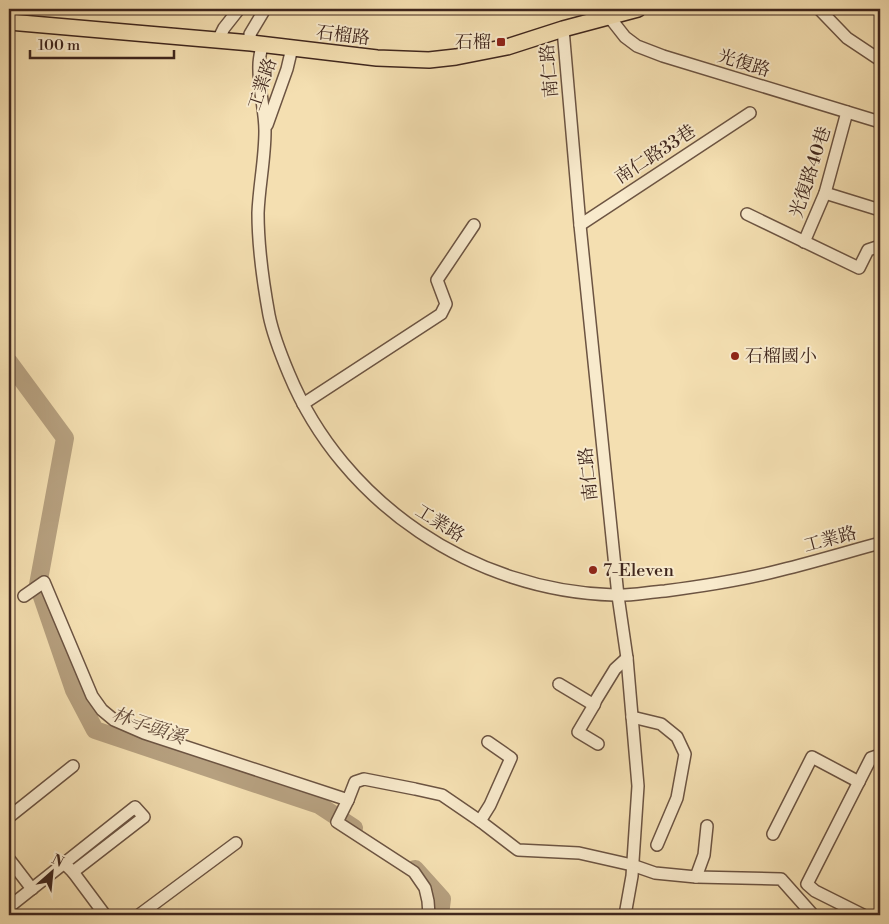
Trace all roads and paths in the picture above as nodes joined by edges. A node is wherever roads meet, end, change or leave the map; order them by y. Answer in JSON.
{"nodes":[{"id":1,"x":239,"y":9,"type":"edge"},
{"id":2,"x":265,"y":9,"type":"edge"},
{"id":3,"x":638,"y":9,"type":"edge"},
{"id":4,"x":820,"y":9,"type":"edge"},
{"id":5,"x":606,"y":13,"type":"edge"},
{"id":6,"x":9,"y":22,"type":"edge"},
{"id":7,"x":563,"y":29,"type":"junction"},
{"id":8,"x":218,"y":40,"type":"junction"},
{"id":9,"x":257,"y":44,"type":"junction"},
{"id":10,"x":292,"y":48,"type":"junction"},
{"id":11,"x":880,"y":60,"type":"edge"},
{"id":12,"x":847,"y":112,"type":"junction"},
{"id":13,"x":750,"y":113,"type":"dead end"},
{"id":14,"x":880,"y":122,"type":"edge"},
{"id":15,"x":265,"y":131,"type":"junction"},
{"id":16,"x":825,"y":193,"type":"junction"},
{"id":17,"x":880,"y":210,"type":"edge"},
{"id":18,"x":747,"y":214,"type":"dead end"},
{"id":19,"x":474,"y":225,"type":"dead end"},
{"id":20,"x":580,"y":225,"type":"junction"},
{"id":21,"x":804,"y":242,"type":"junction"},
{"id":22,"x":880,"y":246,"type":"edge"},
{"id":23,"x":303,"y":404,"type":"junction"},
{"id":24,"x":880,"y":543,"type":"edge"},
{"id":25,"x":24,"y":596,"type":"dead end"},
{"id":26,"x":618,"y":596,"type":"junction"},
{"id":27,"x":626,"y":658,"type":"junction"},
{"id":28,"x":559,"y":684,"type":"dead end"},
{"id":29,"x":594,"y":705,"type":"junction"},
{"id":30,"x":632,"y":717,"type":"junction"},
{"id":31,"x":488,"y":742,"type":"dead end"},
{"id":32,"x":598,"y":744,"type":"dead end"},
{"id":33,"x":880,"y":755,"type":"edge"},
{"id":34,"x":74,"y":766,"type":"dead end"},
{"id":35,"x":859,"y":782,"type":"junction"},
{"id":36,"x":348,"y":800,"type":"junction"},
{"id":37,"x":9,"y":817,"type":"edge"},
{"id":38,"x":480,"y":821,"type":"junction"},
{"id":39,"x":707,"y":826,"type":"dead end"},
{"id":40,"x":773,"y":834,"type":"dead end"},
{"id":41,"x":236,"y":843,"type":"dead end"},
{"id":42,"x":657,"y":845,"type":"dead end"},
{"id":43,"x":9,"y":859,"type":"edge"},
{"id":44,"x":64,"y":863,"type":"junction"},
{"id":45,"x":632,"y":865,"type":"junction"},
{"id":46,"x":73,"y":872,"type":"junction"},
{"id":47,"x":696,"y":877,"type":"junction"},
{"id":48,"x":32,"y":889,"type":"junction"},
{"id":49,"x":9,"y":907,"type":"edge"},
{"id":50,"x":105,"y":915,"type":"edge"},
{"id":51,"x":139,"y":915,"type":"edge"},
{"id":52,"x":429,"y":915,"type":"edge"},
{"id":53,"x":625,"y":915,"type":"edge"},
{"id":54,"x":813,"y":915,"type":"edge"},
{"id":55,"x":863,"y":915,"type":"edge"}],
"edges":[{"from":1,"to":8,"type":"street"},
{"from":2,"to":9,"type":"street","name":"工業路"},
{"from":3,"to":5,"type":"main road","name":"石榴路"},
{"from":4,"to":11,"type":"street"},
{"from":5,"to":7,"type":"main road","name":"石榴路"},
{"from":5,"to":12,"type":"street","name":"光復路"},
{"from":6,"to":8,"type":"main road","name":"石榴路"},
{"from":7,"to":10,"type":"main road","name":"石榴路"},
{"from":7,"to":20,"type":"street","name":"南仁路"},
{"from":8,"to":9,"type":"main road","name":"石榴路"},
{"from":9,"to":10,"type":"main road","name":"石榴路"},
{"from":9,"to":15,"type":"street","name":"工業路"},
{"from":10,"to":15,"type":"street","name":"工業路"},
{"from":12,"to":14,"type":"street","name":"光復路"},
{"from":12,"to":16,"type":"street","name":"光復路40巷"},
{"from":13,"to":20,"type":"street","name":"南仁路33巷"},
{"from":15,"to":23,"type":"street","name":"工業路"},
{"from":16,"to":17,"type":"street"},
{"from":16,"to":21,"type":"street","name":"光復路40巷"},
{"from":18,"to":21,"type":"street"},
{"from":19,"to":23,"type":"street"},
{"from":20,"to":26,"type":"street","name":"南仁路"},
{"from":21,"to":22,"type":"street"},
{"from":23,"to":26,"type":"street","name":"工業路"},
{"from":24,"to":26,"type":"street","name":"工業路"},
{"from":25,"to":36,"type":"street"},
{"from":26,"to":27,"type":"street","name":"南仁路"},
{"from":27,"to":29,"type":"street"},
{"from":27,"to":30,"type":"street","name":"南仁路"},
{"from":28,"to":29,"type":"street"},
{"from":29,"to":32,"type":"street"},
{"from":30,"to":42,"type":"street"},
{"from":30,"to":45,"type":"street","name":"南仁路"},
{"from":31,"to":38,"type":"street"},
{"from":33,"to":35,"type":"street"},
{"from":34,"to":37,"type":"street"},
{"from":35,"to":40,"type":"street"},
{"from":35,"to":55,"type":"street"},
{"from":36,"to":38,"type":"street"},
{"from":36,"to":52,"type":"street"},
{"from":38,"to":45,"type":"street"},
{"from":39,"to":47,"type":"street"},
{"from":41,"to":51,"type":"street"},
{"from":43,"to":48,"type":"street"},
{"from":44,"to":46,"type":"street"},
{"from":44,"to":46,"type":"street"},
{"from":44,"to":48,"type":"street"},
{"from":45,"to":47,"type":"street"},
{"from":45,"to":53,"type":"street","name":"南仁路"},
{"from":46,"to":50,"type":"street"},
{"from":47,"to":54,"type":"street"},
{"from":48,"to":49,"type":"street"}]}
